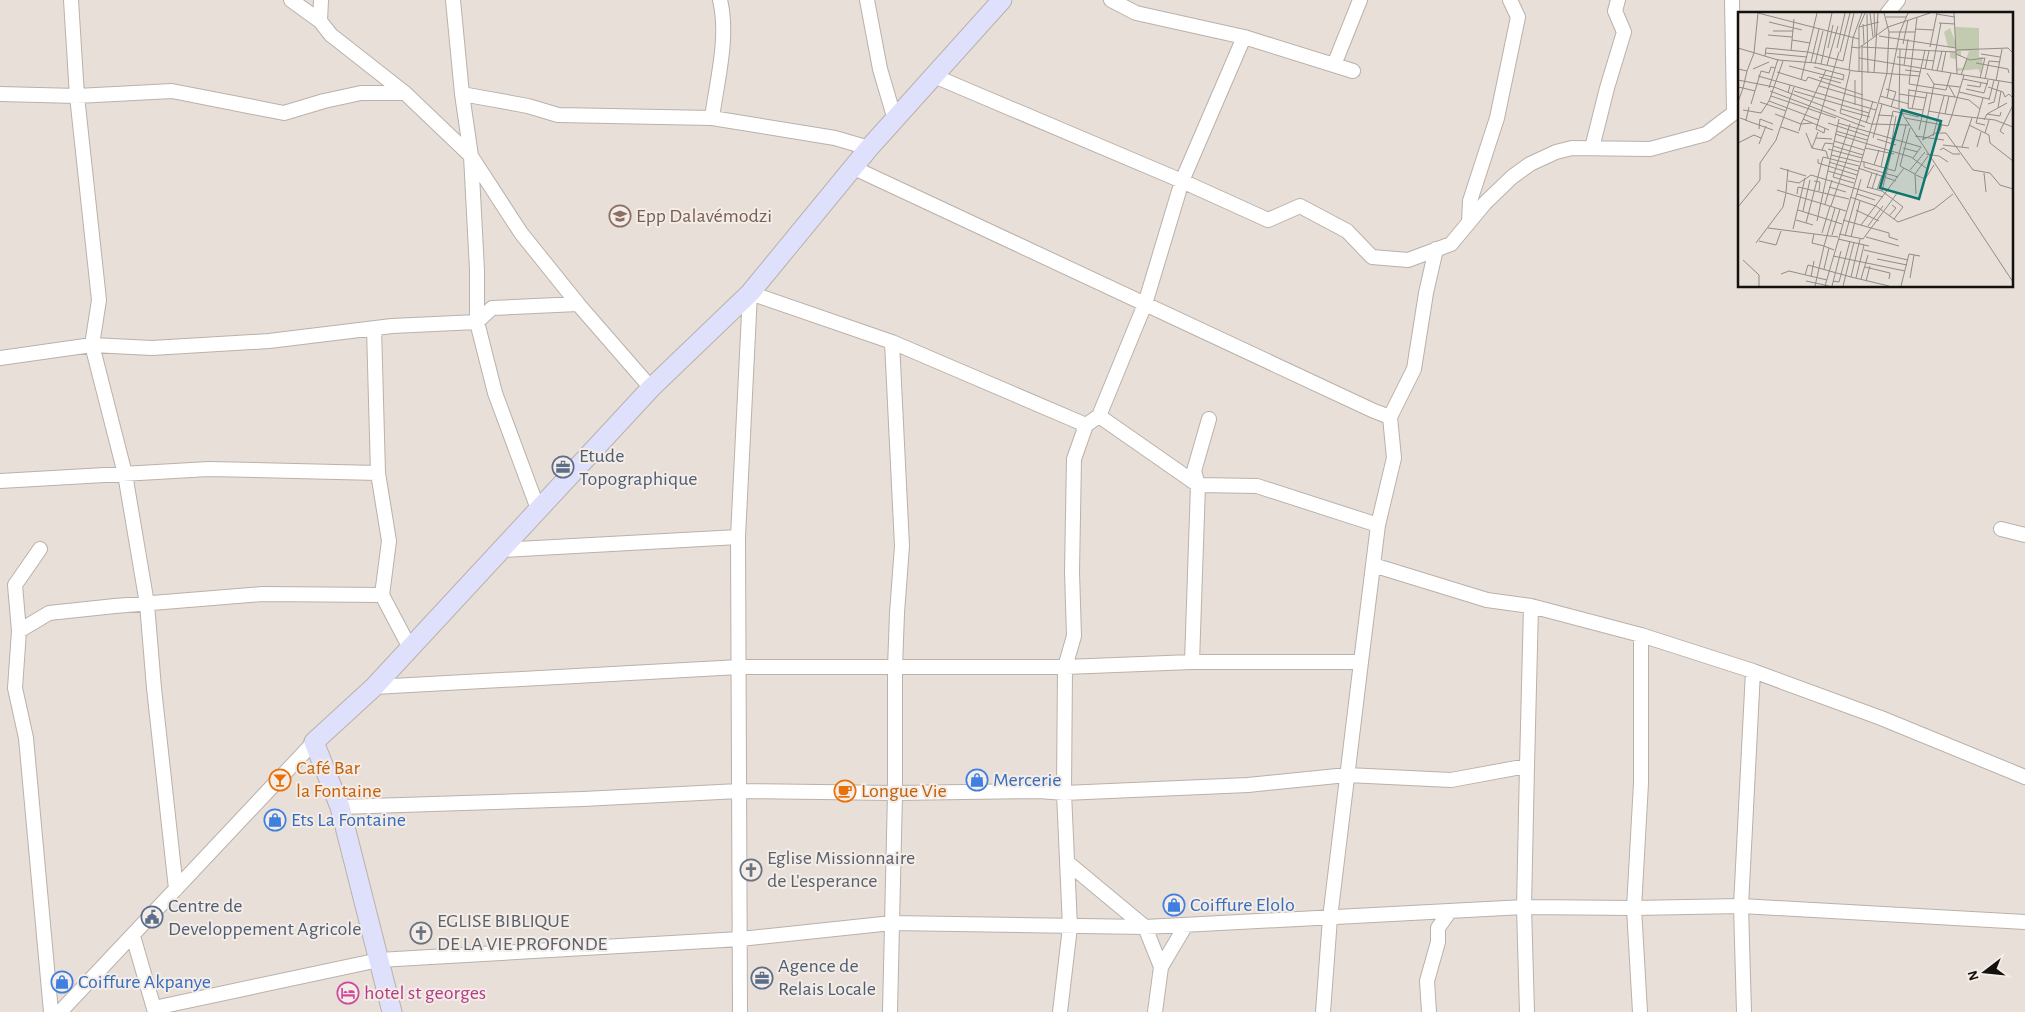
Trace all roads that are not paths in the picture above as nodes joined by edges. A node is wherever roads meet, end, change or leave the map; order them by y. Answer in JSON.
{"nodes":[{"id":1,"x":71,"y":0,"type":"edge"},
{"id":2,"x":291,"y":0,"type":"edge"},
{"id":3,"x":321,"y":0,"type":"edge"},
{"id":4,"x":453,"y":0,"type":"edge"},
{"id":5,"x":720,"y":0,"type":"edge"},
{"id":6,"x":867,"y":0,"type":"edge"},
{"id":7,"x":1002,"y":0,"type":"edge"},
{"id":8,"x":1111,"y":0,"type":"edge"},
{"id":9,"x":1360,"y":0,"type":"edge"},
{"id":10,"x":1510,"y":0,"type":"edge"},
{"id":11,"x":1618,"y":0,"type":"edge"},
{"id":12,"x":1732,"y":0,"type":"edge"},
{"id":13,"x":1898,"y":0,"type":"edge"},
{"id":14,"x":1889,"y":12,"type":"edge"},
{"id":15,"x":320,"y":21,"type":"junction"},
{"id":16,"x":1244,"y":37,"type":"junction"},
{"id":17,"x":1334,"y":65,"type":"junction"},
{"id":18,"x":1353,"y":71,"type":"dead end"},
{"id":19,"x":934,"y":76,"type":"junction"},
{"id":20,"x":405,"y":93,"type":"junction"},
{"id":21,"x":0,"y":94,"type":"edge"},
{"id":22,"x":462,"y":94,"type":"junction"},
{"id":23,"x":77,"y":96,"type":"junction"},
{"id":24,"x":1736,"y":111,"type":"edge"},
{"id":25,"x":712,"y":118,"type":"junction"},
{"id":26,"x":895,"y":120,"type":"junction"},
{"id":27,"x":869,"y":148,"type":"junction"},
{"id":28,"x":1592,"y":148,"type":"junction"},
{"id":29,"x":471,"y":156,"type":"junction"},
{"id":30,"x":854,"y":168,"type":"junction"},
{"id":31,"x":1182,"y":181,"type":"junction"},
{"id":32,"x":1469,"y":222,"type":"junction"},
{"id":33,"x":1436,"y":250,"type":"junction"},
{"id":34,"x":750,"y":293,"type":"junction"},
{"id":35,"x":578,"y":304,"type":"junction"},
{"id":36,"x":1145,"y":304,"type":"junction"},
{"id":37,"x":477,"y":322,"type":"junction"},
{"id":38,"x":374,"y":328,"type":"junction"},
{"id":39,"x":892,"y":342,"type":"junction"},
{"id":40,"x":92,"y":345,"type":"junction"},
{"id":41,"x":0,"y":358,"type":"edge"},
{"id":42,"x":651,"y":388,"type":"junction"},
{"id":43,"x":1099,"y":416,"type":"junction"},
{"id":44,"x":1390,"y":417,"type":"junction"},
{"id":45,"x":1209,"y":419,"type":"dead end"},
{"id":46,"x":1086,"y":425,"type":"junction"},
{"id":47,"x":378,"y":473,"type":"junction"},
{"id":48,"x":125,"y":474,"type":"junction"},
{"id":49,"x":0,"y":481,"type":"edge"},
{"id":50,"x":1198,"y":485,"type":"junction"},
{"id":51,"x":538,"y":509,"type":"junction"},
{"id":52,"x":1378,"y":525,"type":"junction"},
{"id":53,"x":2001,"y":529,"type":"dead end"},
{"id":54,"x":2025,"y":535,"type":"edge"},
{"id":55,"x":738,"y":536,"type":"junction"},
{"id":56,"x":40,"y":549,"type":"dead end"},
{"id":57,"x":500,"y":550,"type":"junction"},
{"id":58,"x":1373,"y":565,"type":"junction"},
{"id":59,"x":382,"y":595,"type":"junction"},
{"id":60,"x":147,"y":604,"type":"junction"},
{"id":61,"x":1531,"y":606,"type":"junction"},
{"id":62,"x":18,"y":630,"type":"junction"},
{"id":63,"x":1641,"y":635,"type":"junction"},
{"id":64,"x":410,"y":648,"type":"junction"},
{"id":65,"x":1192,"y":662,"type":"junction"},
{"id":66,"x":1361,"y":662,"type":"junction"},
{"id":67,"x":739,"y":667,"type":"junction"},
{"id":68,"x":1065,"y":667,"type":"junction"},
{"id":69,"x":895,"y":668,"type":"junction"},
{"id":70,"x":1753,"y":671,"type":"junction"},
{"id":71,"x":374,"y":686,"type":"junction"},
{"id":72,"x":314,"y":742,"type":"junction"},
{"id":73,"x":1528,"y":766,"type":"junction"},
{"id":74,"x":1347,"y":776,"type":"junction"},
{"id":75,"x":2025,"y":777,"type":"edge"},
{"id":76,"x":739,"y":791,"type":"junction"},
{"id":77,"x":895,"y":793,"type":"junction"},
{"id":78,"x":1064,"y":793,"type":"junction"},
{"id":79,"x":340,"y":807,"type":"junction"},
{"id":80,"x":1068,"y":863,"type":"junction"},
{"id":81,"x":176,"y":888,"type":"junction"},
{"id":82,"x":1741,"y":906,"type":"junction"},
{"id":83,"x":1524,"y":907,"type":"junction"},
{"id":84,"x":1634,"y":908,"type":"junction"},
{"id":85,"x":1450,"y":912,"type":"junction"},
{"id":86,"x":1330,"y":918,"type":"junction"},
{"id":87,"x":2025,"y":922,"type":"edge"},
{"id":88,"x":892,"y":923,"type":"junction"},
{"id":89,"x":1186,"y":925,"type":"junction"},
{"id":90,"x":1070,"y":927,"type":"junction"},
{"id":91,"x":1145,"y":927,"type":"junction"},
{"id":92,"x":133,"y":936,"type":"junction"},
{"id":93,"x":740,"y":939,"type":"junction"},
{"id":94,"x":379,"y":960,"type":"junction"},
{"id":95,"x":1161,"y":967,"type":"junction"},
{"id":96,"x":155,"y":1010,"type":"edge"},
{"id":97,"x":50,"y":1012,"type":"edge"},
{"id":98,"x":60,"y":1012,"type":"edge"},
{"id":99,"x":392,"y":1012,"type":"edge"},
{"id":100,"x":740,"y":1012,"type":"edge"},
{"id":101,"x":890,"y":1012,"type":"edge"},
{"id":102,"x":1060,"y":1012,"type":"edge"},
{"id":103,"x":1155,"y":1012,"type":"edge"},
{"id":104,"x":1323,"y":1012,"type":"edge"},
{"id":105,"x":1429,"y":1012,"type":"edge"},
{"id":106,"x":1527,"y":1012,"type":"edge"},
{"id":107,"x":1640,"y":1012,"type":"edge"},
{"id":108,"x":1744,"y":1012,"type":"edge"}],
"edges":[{"from":1,"to":23,"type":"street"},
{"from":2,"to":15,"type":"street"},
{"from":3,"to":15,"type":"street"},
{"from":4,"to":22,"type":"street"},
{"from":5,"to":25,"type":"street"},
{"from":6,"to":26,"type":"street"},
{"from":7,"to":19,"type":"street"},
{"from":8,"to":16,"type":"street"},
{"from":9,"to":17,"type":"street"},
{"from":10,"to":32,"type":"street"},
{"from":11,"to":28,"type":"street"},
{"from":12,"to":24,"type":"street"},
{"from":13,"to":14,"type":"street"},
{"from":15,"to":20,"type":"street"},
{"from":16,"to":17,"type":"street"},
{"from":16,"to":31,"type":"street"},
{"from":17,"to":18,"type":"street"},
{"from":19,"to":26,"type":"street"},
{"from":19,"to":31,"type":"street"},
{"from":20,"to":23,"type":"street"},
{"from":20,"to":29,"type":"street"},
{"from":21,"to":23,"type":"street"},
{"from":22,"to":25,"type":"street"},
{"from":22,"to":29,"type":"street"},
{"from":23,"to":40,"type":"street"},
{"from":24,"to":28,"type":"street"},
{"from":25,"to":27,"type":"street"},
{"from":26,"to":27,"type":"street"},
{"from":27,"to":30,"type":"street"},
{"from":28,"to":32,"type":"street"},
{"from":29,"to":35,"type":"street"},
{"from":29,"to":37,"type":"street"},
{"from":30,"to":34,"type":"street"},
{"from":30,"to":36,"type":"street"},
{"from":31,"to":33,"type":"street"},
{"from":31,"to":36,"type":"street"},
{"from":32,"to":33,"type":"street"},
{"from":33,"to":44,"type":"street"},
{"from":34,"to":39,"type":"street"},
{"from":34,"to":42,"type":"street"},
{"from":34,"to":55,"type":"street"},
{"from":35,"to":37,"type":"street"},
{"from":35,"to":42,"type":"street"},
{"from":36,"to":43,"type":"street"},
{"from":36,"to":44,"type":"street"},
{"from":37,"to":38,"type":"street"},
{"from":37,"to":51,"type":"street"},
{"from":38,"to":40,"type":"street"},
{"from":38,"to":47,"type":"street"},
{"from":39,"to":46,"type":"street"},
{"from":39,"to":69,"type":"street"},
{"from":40,"to":41,"type":"street"},
{"from":40,"to":48,"type":"street"},
{"from":42,"to":51,"type":"street"},
{"from":43,"to":46,"type":"street"},
{"from":43,"to":50,"type":"street"},
{"from":44,"to":52,"type":"street"},
{"from":45,"to":50,"type":"street"},
{"from":46,"to":68,"type":"street"},
{"from":47,"to":48,"type":"street"},
{"from":47,"to":59,"type":"street"},
{"from":48,"to":49,"type":"street"},
{"from":48,"to":60,"type":"street"},
{"from":50,"to":52,"type":"street"},
{"from":50,"to":65,"type":"street"},
{"from":51,"to":57,"type":"street"},
{"from":52,"to":58,"type":"street"},
{"from":53,"to":54,"type":"street"},
{"from":55,"to":57,"type":"street"},
{"from":55,"to":67,"type":"street"},
{"from":56,"to":62,"type":"street"},
{"from":57,"to":64,"type":"street"},
{"from":58,"to":61,"type":"street"},
{"from":58,"to":66,"type":"street"},
{"from":59,"to":60,"type":"street"},
{"from":59,"to":64,"type":"street"},
{"from":60,"to":62,"type":"street"},
{"from":60,"to":81,"type":"street"},
{"from":61,"to":63,"type":"street"},
{"from":61,"to":73,"type":"street"},
{"from":62,"to":97,"type":"street"},
{"from":63,"to":70,"type":"street"},
{"from":63,"to":84,"type":"street"},
{"from":64,"to":71,"type":"street"},
{"from":65,"to":66,"type":"street"},
{"from":65,"to":68,"type":"street"},
{"from":66,"to":74,"type":"street"},
{"from":67,"to":69,"type":"street"},
{"from":67,"to":71,"type":"street"},
{"from":67,"to":76,"type":"street"},
{"from":68,"to":69,"type":"street"},
{"from":68,"to":78,"type":"street"},
{"from":69,"to":77,"type":"street"},
{"from":70,"to":75,"type":"street"},
{"from":70,"to":82,"type":"street"},
{"from":71,"to":72,"type":"street"},
{"from":72,"to":79,"type":"street"},
{"from":72,"to":81,"type":"street"},
{"from":73,"to":74,"type":"street"},
{"from":73,"to":83,"type":"street"},
{"from":74,"to":78,"type":"street"},
{"from":74,"to":86,"type":"street"},
{"from":76,"to":77,"type":"street"},
{"from":76,"to":79,"type":"street"},
{"from":76,"to":93,"type":"street"},
{"from":77,"to":78,"type":"street"},
{"from":77,"to":88,"type":"street"},
{"from":78,"to":80,"type":"street"},
{"from":79,"to":94,"type":"street"},
{"from":80,"to":90,"type":"street"},
{"from":80,"to":91,"type":"street"},
{"from":81,"to":92,"type":"street"},
{"from":82,"to":84,"type":"street"},
{"from":82,"to":87,"type":"street"},
{"from":82,"to":108,"type":"street"},
{"from":83,"to":84,"type":"street"},
{"from":83,"to":85,"type":"street"},
{"from":83,"to":106,"type":"street"},
{"from":84,"to":107,"type":"street"},
{"from":85,"to":86,"type":"street"},
{"from":85,"to":105,"type":"street"},
{"from":86,"to":89,"type":"street"},
{"from":86,"to":104,"type":"street"},
{"from":88,"to":90,"type":"street"},
{"from":88,"to":93,"type":"street"},
{"from":88,"to":101,"type":"street"},
{"from":89,"to":91,"type":"street"},
{"from":89,"to":95,"type":"street"},
{"from":90,"to":91,"type":"street"},
{"from":90,"to":102,"type":"street"},
{"from":91,"to":95,"type":"street"},
{"from":92,"to":96,"type":"street"},
{"from":92,"to":98,"type":"street"},
{"from":93,"to":94,"type":"street"},
{"from":93,"to":100,"type":"street"},
{"from":94,"to":96,"type":"street"},
{"from":94,"to":99,"type":"street"},
{"from":95,"to":103,"type":"street"}]}
